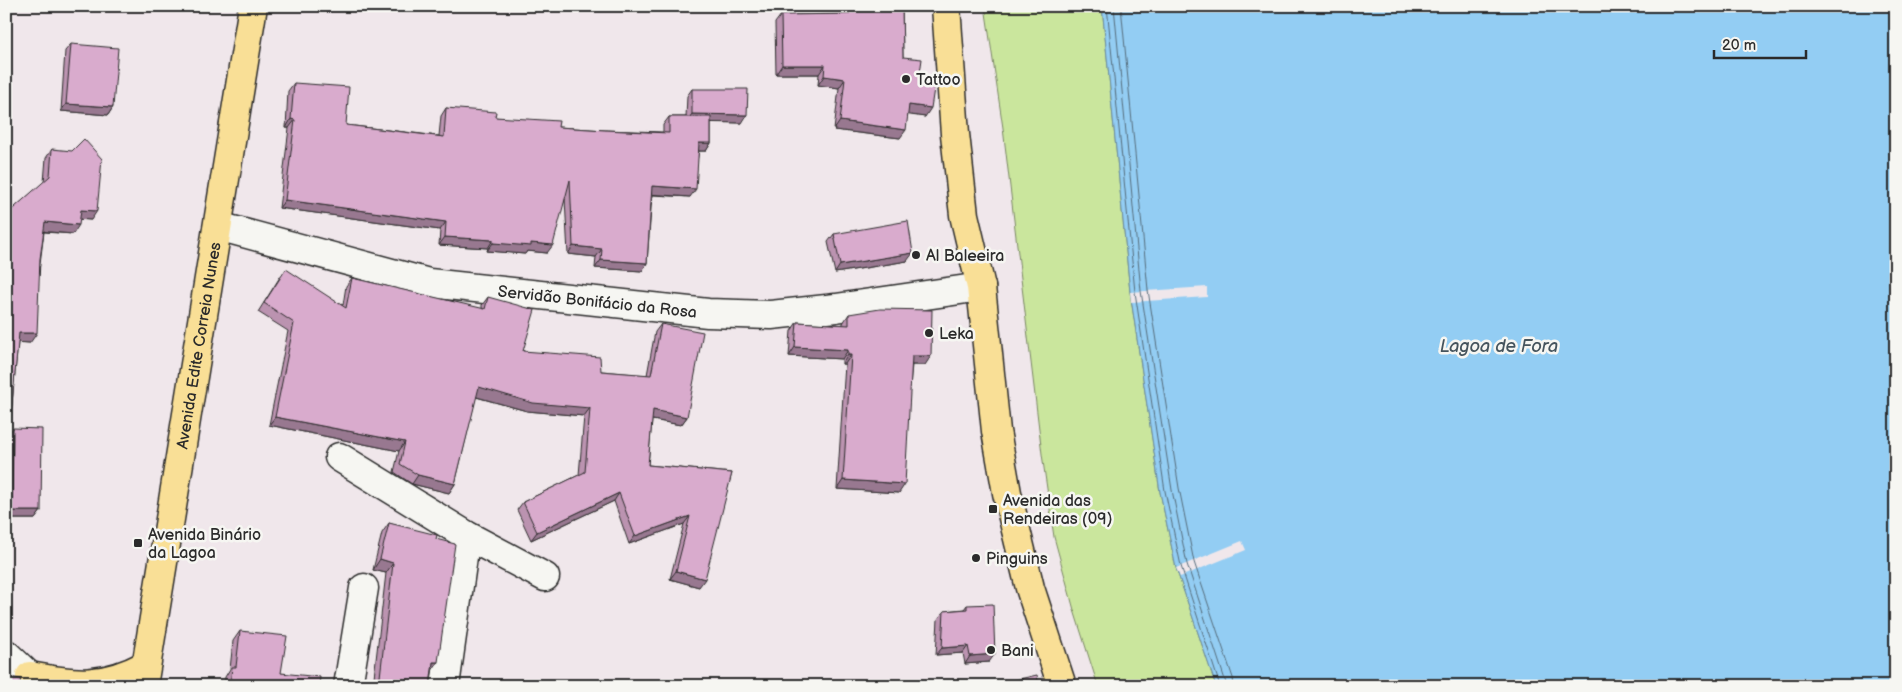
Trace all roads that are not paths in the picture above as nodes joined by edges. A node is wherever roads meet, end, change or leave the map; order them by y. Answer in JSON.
{"nodes":[{"id":1,"x":253,"y":6,"type":"edge"},
{"id":2,"x":946,"y":6,"type":"edge"},
{"id":3,"x":218,"y":226,"type":"junction"},
{"id":4,"x":981,"y":287,"type":"junction"},
{"id":5,"x":340,"y":457,"type":"dead end"},
{"id":6,"x":466,"y":535,"type":"junction"},
{"id":7,"x":545,"y":577,"type":"dead end"},
{"id":8,"x":364,"y":588,"type":"dead end"},
{"id":9,"x":6,"y":654,"type":"edge"},
{"id":10,"x":145,"y":675,"type":"edge"},
{"id":11,"x":35,"y":681,"type":"edge"},
{"id":12,"x":348,"y":686,"type":"edge"},
{"id":13,"x":445,"y":686,"type":"edge"},
{"id":14,"x":1062,"y":686,"type":"edge"}],
"edges":[{"from":1,"to":3,"type":"main road","name":"Avenida Edite Correia Nunes"},
{"from":2,"to":4,"type":"main road"},
{"from":3,"to":4,"type":"street","name":"Servidão Bonifácio da Rosa"},
{"from":3,"to":10,"type":"main road","name":"Avenida Edite Correia Nunes"},
{"from":4,"to":14,"type":"main road"},
{"from":5,"to":6,"type":"street"},
{"from":6,"to":7,"type":"street"},
{"from":6,"to":13,"type":"street"},
{"from":8,"to":12,"type":"street"},
{"from":9,"to":11,"type":"street"},
{"from":10,"to":11,"type":"main road"}]}
